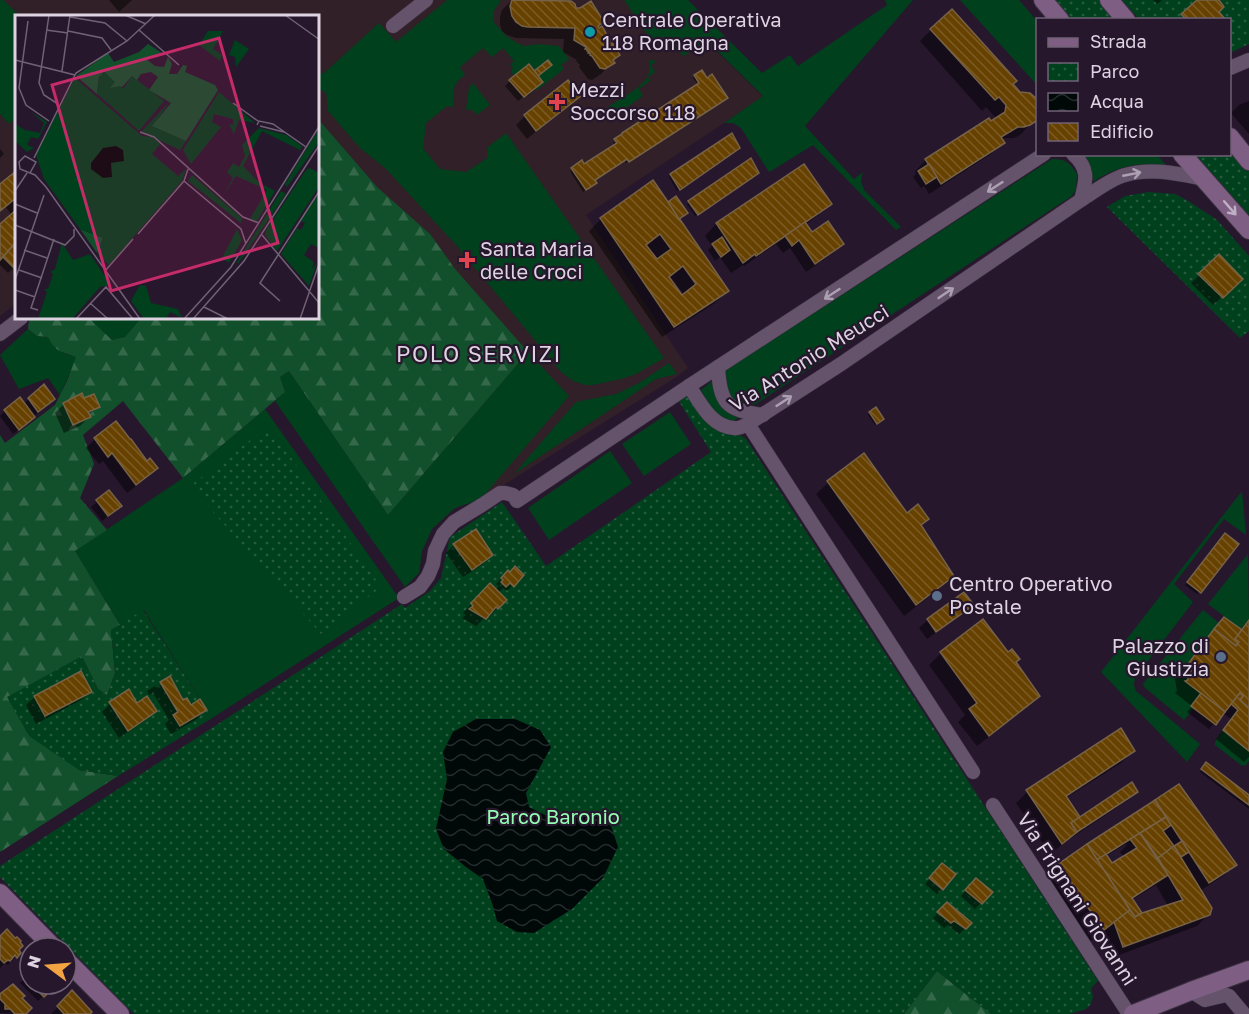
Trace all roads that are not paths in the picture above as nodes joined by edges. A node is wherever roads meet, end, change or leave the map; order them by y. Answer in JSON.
{"nodes":[{"id":1,"x":426,"y":0,"type":"edge"},
{"id":2,"x":1043,"y":0,"type":"edge"},
{"id":3,"x":1109,"y":0,"type":"edge"},
{"id":4,"x":1058,"y":18,"type":"edge"},
{"id":5,"x":1124,"y":18,"type":"edge"},
{"id":6,"x":393,"y":26,"type":"dead end"},
{"id":7,"x":1249,"y":60,"type":"edge"},
{"id":8,"x":1232,"y":69,"type":"edge"},
{"id":9,"x":1231,"y":138,"type":"edge"},
{"id":10,"x":1041,"y":156,"type":"edge"},
{"id":11,"x":1075,"y":156,"type":"edge"},
{"id":12,"x":1184,"y":156,"type":"edge"},
{"id":13,"x":1249,"y":161,"type":"edge"},
{"id":14,"x":1204,"y":179,"type":"junction"},
{"id":15,"x":1081,"y":200,"type":"junction"},
{"id":16,"x":1249,"y":230,"type":"edge"},
{"id":17,"x":18,"y":320,"type":"edge"},
{"id":18,"x":0,"y":334,"type":"edge"},
{"id":19,"x":718,"y":367,"type":"junction"},
{"id":20,"x":689,"y":386,"type":"junction"},
{"id":21,"x":763,"y":415,"type":"junction"},
{"id":22,"x":748,"y":424,"type":"junction"},
{"id":23,"x":404,"y":597,"type":"dead end"},
{"id":24,"x":973,"y":772,"type":"dead end"},
{"id":25,"x":993,"y":805,"type":"dead end"},
{"id":26,"x":0,"y":893,"type":"edge"},
{"id":27,"x":42,"y":936,"type":"edge"},
{"id":28,"x":1249,"y":970,"type":"edge"},
{"id":29,"x":78,"y":973,"type":"edge"},
{"id":30,"x":1191,"y":990,"type":"junction"},
{"id":31,"x":114,"y":1012,"type":"edge"},
{"id":32,"x":1249,"y":1012,"type":"edge"},
{"id":33,"x":1131,"y":1014,"type":"edge"},
{"id":34,"x":1244,"y":1014,"type":"edge"}],
"edges":[{"from":1,"to":6,"type":"street"},
{"from":2,"to":4,"type":"street"},
{"from":3,"to":5,"type":"street"},
{"from":7,"to":8,"type":"street"},
{"from":9,"to":13,"type":"street"},
{"from":10,"to":19,"type":"street","name":"Via Antonio Meucci","one_way":true},
{"from":11,"to":15,"type":"street"},
{"from":12,"to":14,"type":"street"},
{"from":15,"to":14,"type":"street","name":"Via Antonio Meucci","one_way":true},
{"from":14,"to":16,"type":"street","one_way":true},
{"from":21,"to":15,"type":"street","name":"Via Antonio Meucci","one_way":true},
{"from":17,"to":18,"type":"street"},
{"from":19,"to":20,"type":"street","name":"Via Antonio Meucci"},
{"from":19,"to":21,"type":"street"},
{"from":20,"to":22,"type":"street","name":"Via Antonio Meucci"},
{"from":20,"to":23,"type":"street"},
{"from":21,"to":22,"type":"street","name":"Via Antonio Meucci"},
{"from":22,"to":24,"type":"street"},
{"from":25,"to":33,"type":"street","name":"Via Frignani Giovanni"},
{"from":26,"to":27,"type":"street"},
{"from":28,"to":30,"type":"street"},
{"from":29,"to":31,"type":"street"},
{"from":30,"to":33,"type":"street"},
{"from":30,"to":34,"type":"street"},
{"from":32,"to":34,"type":"street"}]}
